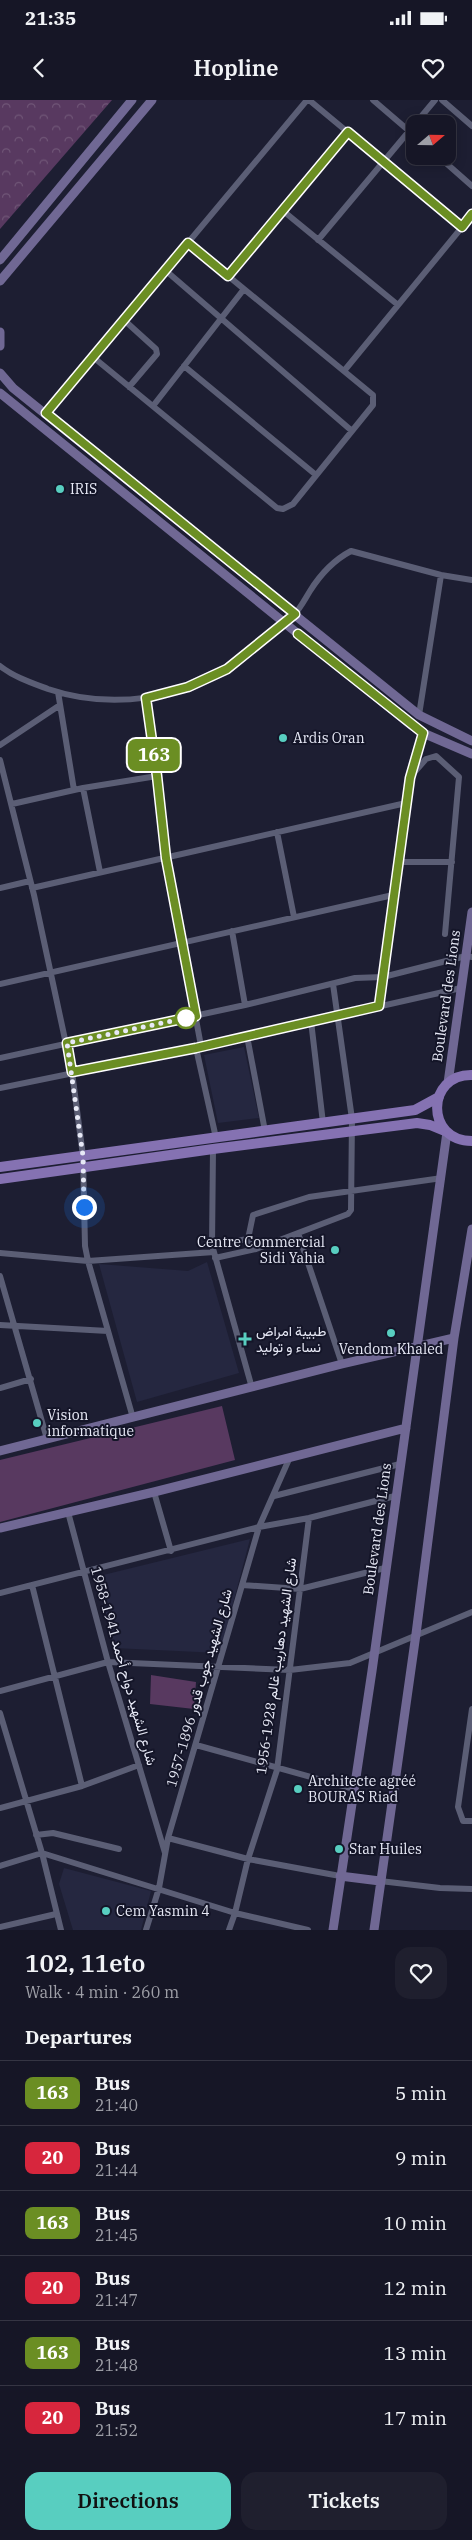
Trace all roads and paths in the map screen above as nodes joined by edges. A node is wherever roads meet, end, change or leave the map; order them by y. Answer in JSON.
{"nodes":[{"id":1,"x":132,"y":100,"type":"edge"},
{"id":2,"x":152,"y":100,"type":"edge"},
{"id":3,"x":308,"y":100,"type":"edge"},
{"id":4,"x":373,"y":100,"type":"edge"},
{"id":5,"x":435,"y":100,"type":"edge"},
{"id":6,"x":442,"y":100,"type":"edge"},
{"id":7,"x":422,"y":115,"type":"edge"},
{"id":8,"x":472,"y":126,"type":"edge"},
{"id":9,"x":406,"y":128,"type":"edge"},
{"id":10,"x":348,"y":132,"type":"junction"},
{"id":11,"x":406,"y":135,"type":"edge"},
{"id":12,"x":383,"y":162,"type":"junction"},
{"id":13,"x":448,"y":165,"type":"edge"},
{"id":14,"x":472,"y":186,"type":"edge"},
{"id":15,"x":282,"y":210,"type":"junction"},
{"id":16,"x":472,"y":214,"type":"edge"},
{"id":17,"x":462,"y":227,"type":"junction"},
{"id":18,"x":318,"y":240,"type":"junction"},
{"id":19,"x":188,"y":243,"type":"junction"},
{"id":20,"x":0,"y":260,"type":"edge"},
{"id":21,"x":165,"y":270,"type":"junction"},
{"id":22,"x":228,"y":276,"type":"junction"},
{"id":23,"x":0,"y":281,"type":"edge"},
{"id":24,"x":244,"y":289,"type":"junction"},
{"id":25,"x":398,"y":305,"type":"junction"},
{"id":26,"x":221,"y":318,"type":"junction"},
{"id":27,"x":124,"y":320,"type":"junction"},
{"id":28,"x":0,"y":332,"type":"edge"},
{"id":29,"x":0,"y":346,"type":"edge"},
{"id":30,"x":93,"y":357,"type":"junction"},
{"id":31,"x":184,"y":366,"type":"junction"},
{"id":32,"x":344,"y":371,"type":"junction"},
{"id":33,"x":0,"y":373,"type":"edge"},
{"id":34,"x":129,"y":386,"type":"junction"},
{"id":35,"x":0,"y":393,"type":"edge"},
{"id":36,"x":153,"y":406,"type":"junction"},
{"id":37,"x":46,"y":413,"type":"junction"},
{"id":38,"x":352,"y":431,"type":"junction"},
{"id":39,"x":316,"y":475,"type":"junction"},
{"id":40,"x":441,"y":574,"type":"junction"},
{"id":41,"x":472,"y":580,"type":"edge"},
{"id":42,"x":295,"y":614,"type":"junction"},
{"id":43,"x":284,"y":623,"type":"junction"},
{"id":44,"x":0,"y":666,"type":"edge"},
{"id":45,"x":58,"y":692,"type":"junction"},
{"id":46,"x":146,"y":698,"type":"junction"},
{"id":47,"x":60,"y":705,"type":"junction"},
{"id":48,"x":419,"y":715,"type":"junction"},
{"id":49,"x":423,"y":733,"type":"junction"},
{"id":50,"x":472,"y":741,"type":"edge"},
{"id":51,"x":0,"y":745,"type":"edge"},
{"id":52,"x":472,"y":754,"type":"edge"},
{"id":53,"x":0,"y":760,"type":"edge"},
{"id":54,"x":157,"y":776,"type":"junction"},
{"id":55,"x":2,"y":777,"type":"edge"},
{"id":56,"x":410,"y":778,"type":"junction"},
{"id":57,"x":83,"y":788,"type":"junction"},
{"id":58,"x":74,"y":790,"type":"junction"},
{"id":59,"x":406,"y":803,"type":"junction"},
{"id":60,"x":12,"y":804,"type":"junction"},
{"id":61,"x":277,"y":832,"type":"junction"},
{"id":62,"x":166,"y":858,"type":"junction"},
{"id":63,"x":399,"y":862,"type":"junction"},
{"id":64,"x":452,"y":862,"type":"junction"},
{"id":65,"x":100,"y":872,"type":"junction"},
{"id":66,"x":31,"y":884,"type":"junction"},
{"id":67,"x":0,"y":888,"type":"edge"},
{"id":68,"x":393,"y":895,"type":"junction"},
{"id":69,"x":472,"y":912,"type":"edge"},
{"id":70,"x":294,"y":917,"type":"junction"},
{"id":71,"x":232,"y":931,"type":"junction"},
{"id":72,"x":445,"y":934,"type":"dead end"},
{"id":73,"x":181,"y":943,"type":"junction"},
{"id":74,"x":469,"y":956,"type":"edge"},
{"id":75,"x":51,"y":972,"type":"junction"},
{"id":76,"x":382,"y":977,"type":"junction"},
{"id":77,"x":0,"y":984,"type":"edge"},
{"id":78,"x":333,"y":984,"type":"junction"},
{"id":79,"x":461,"y":988,"type":"junction"},
{"id":80,"x":245,"y":1005,"type":"junction"},
{"id":81,"x":379,"y":1006,"type":"junction"},
{"id":82,"x":336,"y":1015,"type":"junction"},
{"id":83,"x":196,"y":1016,"type":"junction"},
{"id":84,"x":310,"y":1021,"type":"junction"},
{"id":85,"x":247,"y":1036,"type":"junction"},
{"id":86,"x":67,"y":1043,"type":"junction"},
{"id":87,"x":198,"y":1047,"type":"junction"},
{"id":88,"x":0,"y":1058,"type":"edge"},
{"id":89,"x":72,"y":1072,"type":"junction"},
{"id":90,"x":472,"y":1075,"type":"edge"},
{"id":91,"x":448,"y":1083,"type":"junction"},
{"id":92,"x":0,"y":1088,"type":"edge"},
{"id":93,"x":438,"y":1097,"type":"junction"},
{"id":94,"x":352,"y":1119,"type":"junction"},
{"id":95,"x":323,"y":1123,"type":"junction"},
{"id":96,"x":265,"y":1131,"type":"junction"},
{"id":97,"x":350,"y":1131,"type":"junction"},
{"id":98,"x":447,"y":1132,"type":"junction"},
{"id":99,"x":216,"y":1138,"type":"junction"},
{"id":100,"x":472,"y":1141,"type":"edge"},
{"id":101,"x":213,"y":1149,"type":"junction"},
{"id":102,"x":83,"y":1156,"type":"junction"},
{"id":103,"x":0,"y":1167,"type":"edge"},
{"id":104,"x":83,"y":1167,"type":"junction"},
{"id":105,"x":442,"y":1178,"type":"junction"},
{"id":106,"x":0,"y":1179,"type":"edge"},
{"id":107,"x":351,"y":1192,"type":"junction"},
{"id":108,"x":472,"y":1229,"type":"edge"},
{"id":109,"x":298,"y":1233,"type":"junction"},
{"id":110,"x":248,"y":1239,"type":"junction"},
{"id":111,"x":256,"y":1249,"type":"junction"},
{"id":112,"x":214,"y":1252,"type":"junction"},
{"id":113,"x":0,"y":1253,"type":"edge"},
{"id":114,"x":88,"y":1261,"type":"junction"},
{"id":115,"x":0,"y":1276,"type":"edge"},
{"id":116,"x":0,"y":1325,"type":"edge"},
{"id":117,"x":16,"y":1327,"type":"junction"},
{"id":118,"x":108,"y":1331,"type":"junction"},
{"id":119,"x":454,"y":1338,"type":"junction"},
{"id":120,"x":417,"y":1347,"type":"junction"},
{"id":121,"x":342,"y":1364,"type":"junction"},
{"id":122,"x":31,"y":1379,"type":"junction"},
{"id":123,"x":0,"y":1388,"type":"edge"},
{"id":124,"x":252,"y":1388,"type":"junction"},
{"id":125,"x":133,"y":1418,"type":"junction"},
{"id":126,"x":406,"y":1428,"type":"junction"},
{"id":127,"x":47,"y":1439,"type":"junction"},
{"id":128,"x":0,"y":1451,"type":"edge"},
{"id":129,"x":290,"y":1456,"type":"junction"},
{"id":130,"x":400,"y":1464,"type":"junction"},
{"id":131,"x":154,"y":1492,"type":"junction"},
{"id":132,"x":274,"y":1496,"type":"junction"},
{"id":133,"x":395,"y":1496,"type":"junction"},
{"id":134,"x":68,"y":1512,"type":"junction"},
{"id":135,"x":309,"y":1518,"type":"junction"},
{"id":136,"x":259,"y":1527,"type":"junction"},
{"id":137,"x":0,"y":1528,"type":"edge"},
{"id":138,"x":171,"y":1551,"type":"junction"},
{"id":139,"x":385,"y":1568,"type":"junction"},
{"id":140,"x":84,"y":1572,"type":"junction"},
{"id":141,"x":32,"y":1585,"type":"junction"},
{"id":142,"x":242,"y":1585,"type":"junction"},
{"id":143,"x":300,"y":1588,"type":"junction"},
{"id":144,"x":0,"y":1594,"type":"edge"},
{"id":145,"x":472,"y":1612,"type":"edge"},
{"id":146,"x":416,"y":1634,"type":"junction"},
{"id":147,"x":374,"y":1653,"type":"junction"},
{"id":148,"x":108,"y":1662,"type":"junction"},
{"id":149,"x":220,"y":1666,"type":"junction"},
{"id":150,"x":290,"y":1670,"type":"junction"},
{"id":151,"x":56,"y":1676,"type":"junction"},
{"id":152,"x":0,"y":1691,"type":"edge"},
{"id":153,"x":472,"y":1708,"type":"edge"},
{"id":154,"x":0,"y":1713,"type":"edge"},
{"id":155,"x":196,"y":1745,"type":"junction"},
{"id":156,"x":139,"y":1765,"type":"junction"},
{"id":157,"x":277,"y":1770,"type":"junction"},
{"id":158,"x":82,"y":1786,"type":"junction"},
{"id":159,"x":354,"y":1789,"type":"junction"},
{"id":160,"x":26,"y":1802,"type":"junction"},
{"id":161,"x":0,"y":1808,"type":"edge"},
{"id":162,"x":472,"y":1821,"type":"edge"},
{"id":163,"x":36,"y":1835,"type":"junction"},
{"id":164,"x":168,"y":1838,"type":"junction"},
{"id":165,"x":119,"y":1849,"type":"dead end"},
{"id":166,"x":42,"y":1854,"type":"junction"},
{"id":167,"x":166,"y":1855,"type":"junction"},
{"id":168,"x":248,"y":1859,"type":"junction"},
{"id":169,"x":0,"y":1866,"type":"edge"},
{"id":170,"x":340,"y":1876,"type":"junction"},
{"id":171,"x":380,"y":1881,"type":"junction"},
{"id":172,"x":159,"y":1888,"type":"junction"},
{"id":173,"x":472,"y":1888,"type":"edge"},
{"id":174,"x":235,"y":1913,"type":"junction"},
{"id":175,"x":56,"y":1914,"type":"junction"},
{"id":176,"x":0,"y":1927,"type":"edge"},
{"id":177,"x":61,"y":1930,"type":"edge"},
{"id":178,"x":146,"y":1930,"type":"edge"},
{"id":179,"x":228,"y":1930,"type":"edge"},
{"id":180,"x":308,"y":1930,"type":"edge"},
{"id":181,"x":333,"y":1930,"type":"edge"},
{"id":182,"x":374,"y":1930,"type":"edge"}],
"edges":[{"from":1,"to":20,"type":"main road"},
{"from":2,"to":23,"type":"main road"},
{"from":3,"to":10,"type":"street"},
{"from":3,"to":19,"type":"street"},
{"from":4,"to":9,"type":"street"},
{"from":5,"to":7,"type":"street"},
{"from":6,"to":8,"type":"street"},
{"from":10,"to":12,"type":"street"},
{"from":10,"to":15,"type":"street"},
{"from":11,"to":12,"type":"street"},
{"from":12,"to":17,"type":"street"},
{"from":12,"to":18,"type":"street"},
{"from":13,"to":14,"type":"street"},
{"from":15,"to":18,"type":"street"},
{"from":15,"to":22,"type":"street"},
{"from":16,"to":17,"type":"street"},
{"from":17,"to":25,"type":"street"},
{"from":18,"to":25,"type":"street"},
{"from":19,"to":21,"type":"street"},
{"from":19,"to":22,"type":"street"},
{"from":21,"to":26,"type":"street"},
{"from":21,"to":27,"type":"street"},
{"from":22,"to":24,"type":"street"},
{"from":24,"to":26,"type":"street"},
{"from":24,"to":32,"type":"street"},
{"from":25,"to":32,"type":"street"},
{"from":26,"to":31,"type":"street"},
{"from":26,"to":38,"type":"street"},
{"from":27,"to":30,"type":"street"},
{"from":27,"to":34,"type":"street"},
{"from":28,"to":29,"type":"main road"},
{"from":30,"to":34,"type":"street"},
{"from":30,"to":37,"type":"street"},
{"from":31,"to":36,"type":"street"},
{"from":31,"to":39,"type":"street"},
{"from":32,"to":38,"type":"street"},
{"from":33,"to":37,"type":"main road"},
{"from":34,"to":36,"type":"street"},
{"from":35,"to":43,"type":"main road"},
{"from":36,"to":39,"type":"street"},
{"from":37,"to":42,"type":"main road"},
{"from":38,"to":39,"type":"street"},
{"from":40,"to":41,"type":"street"},
{"from":40,"to":42,"type":"street"},
{"from":40,"to":48,"type":"street"},
{"from":42,"to":43,"type":"street"},
{"from":42,"to":48,"type":"main road"},
{"from":43,"to":46,"type":"street"},
{"from":43,"to":49,"type":"main road"},
{"from":44,"to":45,"type":"street"},
{"from":45,"to":46,"type":"street"},
{"from":45,"to":47,"type":"street"},
{"from":46,"to":54,"type":"street"},
{"from":47,"to":51,"type":"street"},
{"from":47,"to":58,"type":"street"},
{"from":48,"to":50,"type":"main road"},
{"from":49,"to":52,"type":"main road"},
{"from":49,"to":56,"type":"street"},
{"from":53,"to":55,"type":"street"},
{"from":54,"to":57,"type":"street"},
{"from":54,"to":62,"type":"street"},
{"from":55,"to":60,"type":"street"},
{"from":56,"to":59,"type":"street"},
{"from":56,"to":64,"type":"street"},
{"from":57,"to":58,"type":"street"},
{"from":57,"to":65,"type":"street"},
{"from":58,"to":60,"type":"street"},
{"from":59,"to":61,"type":"street"},
{"from":59,"to":63,"type":"street"},
{"from":60,"to":66,"type":"street"},
{"from":61,"to":62,"type":"street"},
{"from":61,"to":70,"type":"street"},
{"from":62,"to":65,"type":"street"},
{"from":62,"to":73,"type":"street"},
{"from":63,"to":64,"type":"street"},
{"from":63,"to":68,"type":"street"},
{"from":64,"to":72,"type":"street"},
{"from":65,"to":66,"type":"street"},
{"from":66,"to":67,"type":"street"},
{"from":66,"to":75,"type":"street"},
{"from":68,"to":70,"type":"street"},
{"from":68,"to":76,"type":"street"},
{"from":69,"to":74,"type":"main road","name":"Boulevard des Lions"},
{"from":70,"to":71,"type":"street"},
{"from":71,"to":73,"type":"street"},
{"from":71,"to":80,"type":"street"},
{"from":73,"to":75,"type":"street"},
{"from":73,"to":83,"type":"street"},
{"from":74,"to":76,"type":"street"},
{"from":74,"to":79,"type":"main road","name":"Boulevard des Lions"},
{"from":75,"to":77,"type":"street"},
{"from":75,"to":86,"type":"street"},
{"from":76,"to":78,"type":"street"},
{"from":76,"to":81,"type":"street"},
{"from":78,"to":80,"type":"street"},
{"from":78,"to":82,"type":"street"},
{"from":79,"to":81,"type":"street"},
{"from":79,"to":91,"type":"main road","name":"Boulevard des Lions"},
{"from":80,"to":83,"type":"street"},
{"from":81,"to":82,"type":"street"},
{"from":82,"to":84,"type":"street"},
{"from":82,"to":94,"type":"street"},
{"from":83,"to":86,"type":"street"},
{"from":83,"to":87,"type":"street"},
{"from":84,"to":85,"type":"street"},
{"from":84,"to":95,"type":"street"},
{"from":85,"to":87,"type":"street"},
{"from":85,"to":96,"type":"street"},
{"from":86,"to":88,"type":"street"},
{"from":86,"to":89,"type":"street"},
{"from":87,"to":89,"type":"street"},
{"from":87,"to":99,"type":"street"},
{"from":89,"to":92,"type":"street"},
{"from":89,"to":102,"type":"street"},
{"from":90,"to":91,"type":"main road"},
{"from":91,"to":93,"type":"main road"},
{"from":93,"to":94,"type":"main road"},
{"from":93,"to":98,"type":"main road"},
{"from":94,"to":95,"type":"main road"},
{"from":94,"to":97,"type":"street"},
{"from":95,"to":96,"type":"main road"},
{"from":96,"to":99,"type":"main road"},
{"from":97,"to":98,"type":"main road"},
{"from":97,"to":101,"type":"main road"},
{"from":97,"to":107,"type":"street"},
{"from":98,"to":100,"type":"main road"},
{"from":98,"to":105,"type":"main road","name":"Boulevard des Lions"},
{"from":99,"to":102,"type":"main road"},
{"from":101,"to":104,"type":"main road"},
{"from":101,"to":112,"type":"street"},
{"from":102,"to":103,"type":"main road"},
{"from":102,"to":104,"type":"street"},
{"from":104,"to":106,"type":"main road"},
{"from":104,"to":114,"type":"street"},
{"from":105,"to":107,"type":"street"},
{"from":105,"to":120,"type":"main road","name":"Boulevard des Lions"},
{"from":107,"to":109,"type":"street"},
{"from":107,"to":110,"type":"street"},
{"from":108,"to":119,"type":"main road"},
{"from":109,"to":111,"type":"street"},
{"from":109,"to":121,"type":"street"},
{"from":110,"to":111,"type":"street"},
{"from":110,"to":112,"type":"street"},
{"from":111,"to":112,"type":"street"},
{"from":112,"to":114,"type":"street"},
{"from":112,"to":124,"type":"street"},
{"from":113,"to":114,"type":"street"},
{"from":114,"to":118,"type":"street"},
{"from":115,"to":117,"type":"street"},
{"from":116,"to":117,"type":"street"},
{"from":117,"to":118,"type":"street"},
{"from":117,"to":122,"type":"street"},
{"from":118,"to":125,"type":"street"},
{"from":119,"to":120,"type":"main road"},
{"from":119,"to":146,"type":"main road"},
{"from":120,"to":121,"type":"main road"},
{"from":120,"to":126,"type":"main road","name":"Boulevard des Lions"},
{"from":121,"to":124,"type":"main road"},
{"from":122,"to":123,"type":"street"},
{"from":122,"to":127,"type":"street"},
{"from":124,"to":125,"type":"main road"},
{"from":125,"to":127,"type":"main road"},
{"from":126,"to":129,"type":"main road"},
{"from":126,"to":130,"type":"main road","name":"Boulevard des Lions"},
{"from":127,"to":128,"type":"main road"},
{"from":129,"to":131,"type":"main road"},
{"from":129,"to":132,"type":"street","name":"شارع الشهيد جوب قدور 1896-1957"},
{"from":130,"to":132,"type":"street"},
{"from":130,"to":133,"type":"main road","name":"Boulevard des Lions"},
{"from":131,"to":134,"type":"main road"},
{"from":131,"to":138,"type":"street"},
{"from":132,"to":136,"type":"street","name":"شارع الشهيد جوب قدور 1896-1957"},
{"from":133,"to":135,"type":"street"},
{"from":133,"to":139,"type":"main road","name":"Boulevard des Lions"},
{"from":134,"to":137,"type":"main road"},
{"from":134,"to":140,"type":"street","name":"شارع الشهيد دواح أحمد 1941-1958"},
{"from":135,"to":136,"type":"street"},
{"from":135,"to":143,"type":"street","name":"شارع الشهيد دهاريب غالم 1928-1956"},
{"from":136,"to":138,"type":"street"},
{"from":136,"to":142,"type":"street","name":"شارع الشهيد جوب قدور 1896-1957"},
{"from":138,"to":140,"type":"street"},
{"from":139,"to":143,"type":"street"},
{"from":139,"to":147,"type":"main road","name":"Boulevard des Lions"},
{"from":140,"to":141,"type":"street"},
{"from":140,"to":148,"type":"street","name":"شارع الشهيد دواح أحمد 1941-1958"},
{"from":141,"to":144,"type":"street"},
{"from":141,"to":151,"type":"street"},
{"from":142,"to":143,"type":"street"},
{"from":142,"to":149,"type":"street","name":"شارع الشهيد جوب قدور 1896-1957"},
{"from":143,"to":150,"type":"street","name":"شارع الشهيد دهاريب غالم 1928-1956"},
{"from":145,"to":146,"type":"street"},
{"from":146,"to":147,"type":"street"},
{"from":146,"to":171,"type":"main road"},
{"from":147,"to":150,"type":"street"},
{"from":147,"to":159,"type":"main road","name":"Boulevard des Lions"},
{"from":148,"to":149,"type":"street"},
{"from":148,"to":151,"type":"street"},
{"from":148,"to":156,"type":"street","name":"شارع الشهيد دواح أحمد 1941-1958"},
{"from":149,"to":150,"type":"street"},
{"from":149,"to":155,"type":"street","name":"شارع الشهيد جوب قدور 1896-1957"},
{"from":150,"to":157,"type":"street","name":"شارع الشهيد دهاريب غالم 1928-1956"},
{"from":151,"to":152,"type":"street"},
{"from":151,"to":158,"type":"street"},
{"from":153,"to":162,"type":"street"},
{"from":154,"to":160,"type":"street"},
{"from":155,"to":157,"type":"street"},
{"from":155,"to":164,"type":"street","name":"شارع الشهيد جوب قدور 1896-1957"},
{"from":156,"to":158,"type":"street"},
{"from":156,"to":167,"type":"street","name":"شارع الشهيد دواح أحمد 1941-1958"},
{"from":157,"to":159,"type":"street"},
{"from":157,"to":168,"type":"street","name":"شارع الشهيد دهاريب غالم 1928-1956"},
{"from":158,"to":160,"type":"street"},
{"from":159,"to":170,"type":"main road","name":"Boulevard des Lions"},
{"from":160,"to":161,"type":"street"},
{"from":160,"to":163,"type":"street"},
{"from":163,"to":165,"type":"street"},
{"from":163,"to":166,"type":"street"},
{"from":164,"to":167,"type":"street","name":"شارع الشهيد جوب قدور 1896-1957"},
{"from":164,"to":168,"type":"street"},
{"from":166,"to":169,"type":"street"},
{"from":166,"to":172,"type":"street"},
{"from":166,"to":175,"type":"street"},
{"from":167,"to":172,"type":"street","name":"شارع الشهيد جوب قدور 1896-1957"},
{"from":168,"to":170,"type":"street"},
{"from":168,"to":174,"type":"street","name":"شارع الشهيد دهاريب غالم 1928-1956"},
{"from":170,"to":171,"type":"main road"},
{"from":170,"to":181,"type":"main road","name":"Boulevard des Lions"},
{"from":171,"to":173,"type":"street"},
{"from":171,"to":182,"type":"main road"},
{"from":172,"to":174,"type":"street"},
{"from":172,"to":178,"type":"street","name":"شارع الشهيد جوب قدور 1896-1957"},
{"from":174,"to":179,"type":"street","name":"شارع الشهيد دهاريب غالم 1928-1956"},
{"from":174,"to":180,"type":"street"},
{"from":175,"to":176,"type":"street"},
{"from":175,"to":177,"type":"street"}]}
